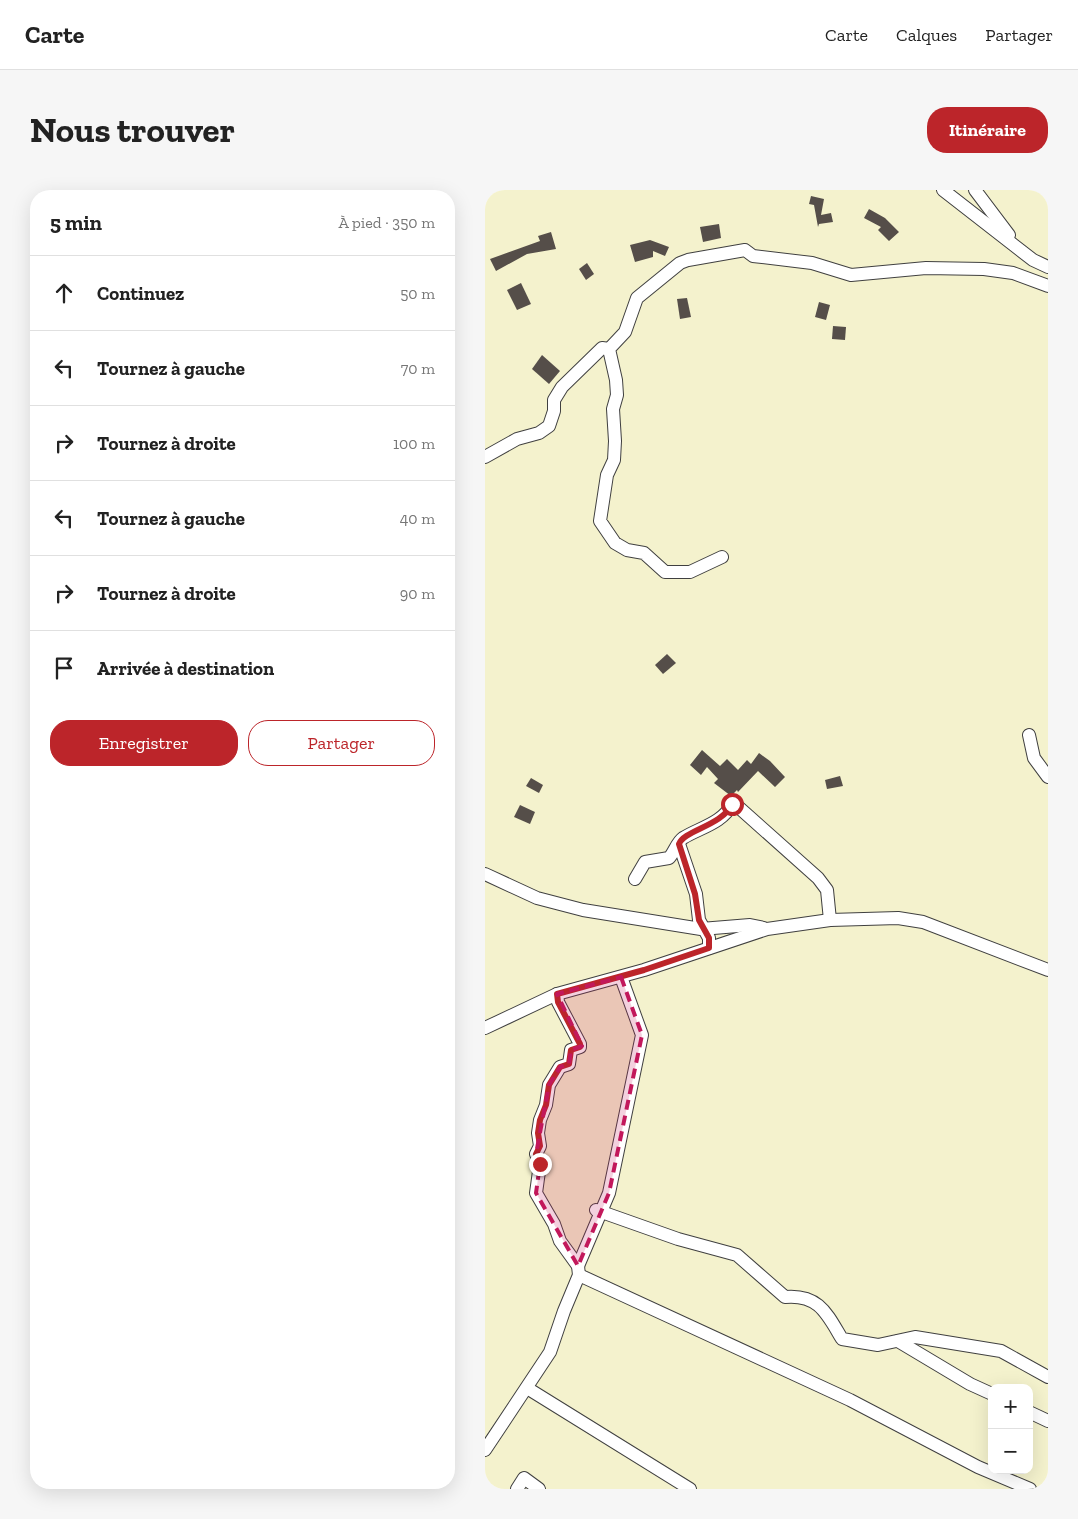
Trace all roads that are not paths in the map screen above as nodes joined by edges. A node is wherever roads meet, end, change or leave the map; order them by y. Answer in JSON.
{"nodes":[{"id":1,"x":943,"y":190,"type":"edge"},
{"id":2,"x":975,"y":190,"type":"edge"},
{"id":3,"x":1033,"y":260,"type":"junction"},
{"id":4,"x":1048,"y":267,"type":"edge"},
{"id":5,"x":1048,"y":278,"type":"edge"},
{"id":6,"x":1048,"y":286,"type":"edge"},
{"id":7,"x":609,"y":349,"type":"junction"},
{"id":8,"x":485,"y":457,"type":"edge"},
{"id":9,"x":722,"y":557,"type":"dead end"},
{"id":10,"x":1029,"y":735,"type":"dead end"},
{"id":11,"x":1048,"y":778,"type":"edge"},
{"id":12,"x":679,"y":844,"type":"junction"},
{"id":13,"x":485,"y":874,"type":"edge"},
{"id":14,"x":635,"y":879,"type":"dead end"},
{"id":15,"x":830,"y":920,"type":"junction"},
{"id":16,"x":705,"y":929,"type":"junction"},
{"id":17,"x":767,"y":929,"type":"junction"},
{"id":18,"x":709,"y":948,"type":"junction"},
{"id":19,"x":1048,"y":970,"type":"edge"},
{"id":20,"x":621,"y":976,"type":"junction"},
{"id":21,"x":557,"y":994,"type":"junction"},
{"id":22,"x":485,"y":1028,"type":"edge"},
{"id":23,"x":599,"y":1211,"type":"junction"},
{"id":24,"x":579,"y":1271,"type":"junction"},
{"id":25,"x":897,"y":1341,"type":"junction"},
{"id":26,"x":1048,"y":1377,"type":"edge"},
{"id":27,"x":527,"y":1388,"type":"junction"},
{"id":28,"x":988,"y":1392,"type":"edge"},
{"id":29,"x":1033,"y":1414,"type":"edge"},
{"id":30,"x":1048,"y":1421,"type":"edge"},
{"id":31,"x":485,"y":1450,"type":"edge"},
{"id":32,"x":517,"y":1489,"type":"edge"},
{"id":33,"x":539,"y":1489,"type":"edge"},
{"id":34,"x":691,"y":1489,"type":"edge"},
{"id":35,"x":1030,"y":1489,"type":"edge"}],
"edges":[{"from":1,"to":3,"type":"street"},
{"from":2,"to":3,"type":"street"},
{"from":3,"to":4,"type":"street"},
{"from":3,"to":5,"type":"street"},
{"from":6,"to":7,"type":"street"},
{"from":7,"to":8,"type":"street"},
{"from":7,"to":9,"type":"street"},
{"from":10,"to":11,"type":"street"},
{"from":12,"to":14,"type":"street"},
{"from":12,"to":15,"type":"street"},
{"from":12,"to":16,"type":"street"},
{"from":13,"to":16,"type":"street"},
{"from":15,"to":17,"type":"street"},
{"from":15,"to":19,"type":"street"},
{"from":16,"to":17,"type":"street"},
{"from":16,"to":18,"type":"street"},
{"from":17,"to":18,"type":"street"},
{"from":18,"to":20,"type":"street"},
{"from":20,"to":21,"type":"street"},
{"from":20,"to":23,"type":"street"},
{"from":21,"to":22,"type":"street"},
{"from":21,"to":24,"type":"street"},
{"from":23,"to":24,"type":"street"},
{"from":23,"to":25,"type":"street"},
{"from":24,"to":27,"type":"street"},
{"from":24,"to":35,"type":"street"},
{"from":25,"to":26,"type":"street"},
{"from":25,"to":28,"type":"street"},
{"from":27,"to":31,"type":"street"},
{"from":27,"to":34,"type":"street"},
{"from":29,"to":30,"type":"street"},
{"from":32,"to":33,"type":"street"}]}
